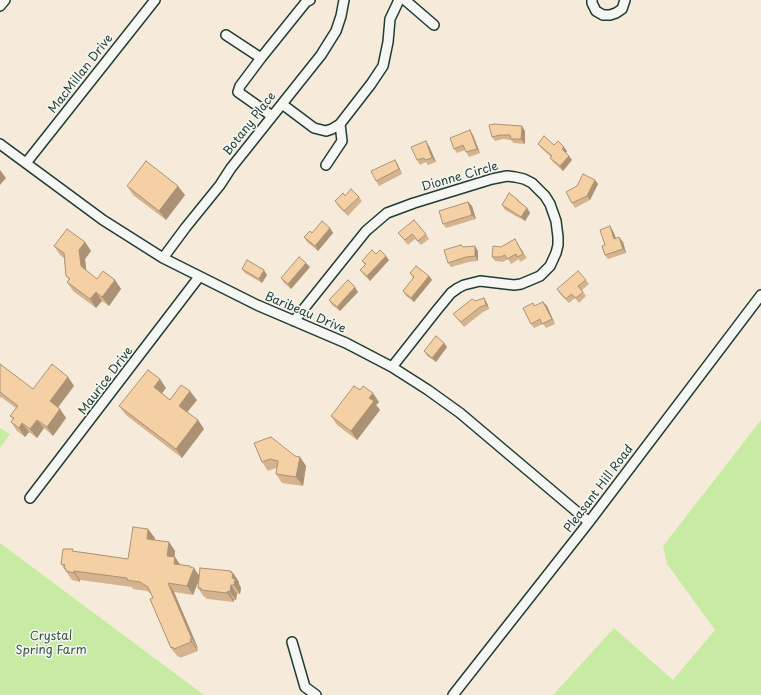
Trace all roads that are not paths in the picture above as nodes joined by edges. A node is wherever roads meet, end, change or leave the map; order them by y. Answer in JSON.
{"nodes":[{"id":1,"x":5,"y":0,"type":"edge"},
{"id":2,"x":155,"y":0,"type":"edge"},
{"id":3,"x":344,"y":0,"type":"edge"},
{"id":4,"x":399,"y":0,"type":"edge"},
{"id":5,"x":405,"y":0,"type":"edge"},
{"id":6,"x":592,"y":0,"type":"edge"},
{"id":7,"x":625,"y":0,"type":"edge"},
{"id":8,"x":307,"y":1,"type":"edge"},
{"id":9,"x":0,"y":6,"type":"edge"},
{"id":10,"x":434,"y":25,"type":"dead end"},
{"id":11,"x":226,"y":35,"type":"dead end"},
{"id":12,"x":260,"y":58,"type":"junction"},
{"id":13,"x":282,"y":104,"type":"junction"},
{"id":14,"x":272,"y":116,"type":"junction"},
{"id":15,"x":340,"y":124,"type":"junction"},
{"id":16,"x":0,"y":144,"type":"edge"},
{"id":17,"x":26,"y":163,"type":"junction"},
{"id":18,"x":326,"y":166,"type":"dead end"},
{"id":19,"x":164,"y":258,"type":"junction"},
{"id":20,"x":200,"y":277,"type":"junction"},
{"id":21,"x":761,"y":295,"type":"edge"},
{"id":22,"x":294,"y":321,"type":"junction"},
{"id":23,"x":392,"y":367,"type":"junction"},
{"id":24,"x":30,"y":498,"type":"dead end"},
{"id":25,"x":589,"y":522,"type":"junction"},
{"id":26,"x":292,"y":642,"type":"dead end"},
{"id":27,"x":316,"y":695,"type":"edge"},
{"id":28,"x":453,"y":695,"type":"edge"}],
"edges":[{"from":1,"to":9,"type":"street"},
{"from":2,"to":17,"type":"street","name":"MacMillan Drive"},
{"from":3,"to":13,"type":"street","name":"Botany Place"},
{"from":4,"to":15,"type":"street"},
{"from":5,"to":10,"type":"street"},
{"from":6,"to":7,"type":"street"},
{"from":8,"to":12,"type":"street"},
{"from":11,"to":12,"type":"street"},
{"from":12,"to":14,"type":"street"},
{"from":13,"to":14,"type":"street","name":"Botany Place"},
{"from":13,"to":15,"type":"street"},
{"from":14,"to":19,"type":"street","name":"Botany Place"},
{"from":15,"to":18,"type":"street"},
{"from":16,"to":17,"type":"street","name":"Baribeau Drive"},
{"from":17,"to":19,"type":"street","name":"Baribeau Drive"},
{"from":19,"to":20,"type":"street","name":"Baribeau Drive"},
{"from":20,"to":22,"type":"street","name":"Baribeau Drive"},
{"from":20,"to":24,"type":"street","name":"Maurice Drive"},
{"from":21,"to":25,"type":"street","name":"Pleasant Hill Road"},
{"from":22,"to":23,"type":"street","name":"Baribeau Drive"},
{"from":22,"to":23,"type":"street","name":"Dionne Circle"},
{"from":23,"to":25,"type":"street","name":"Baribeau Drive"},
{"from":25,"to":28,"type":"street","name":"Pleasant Hill Road"},
{"from":26,"to":27,"type":"street"}]}
